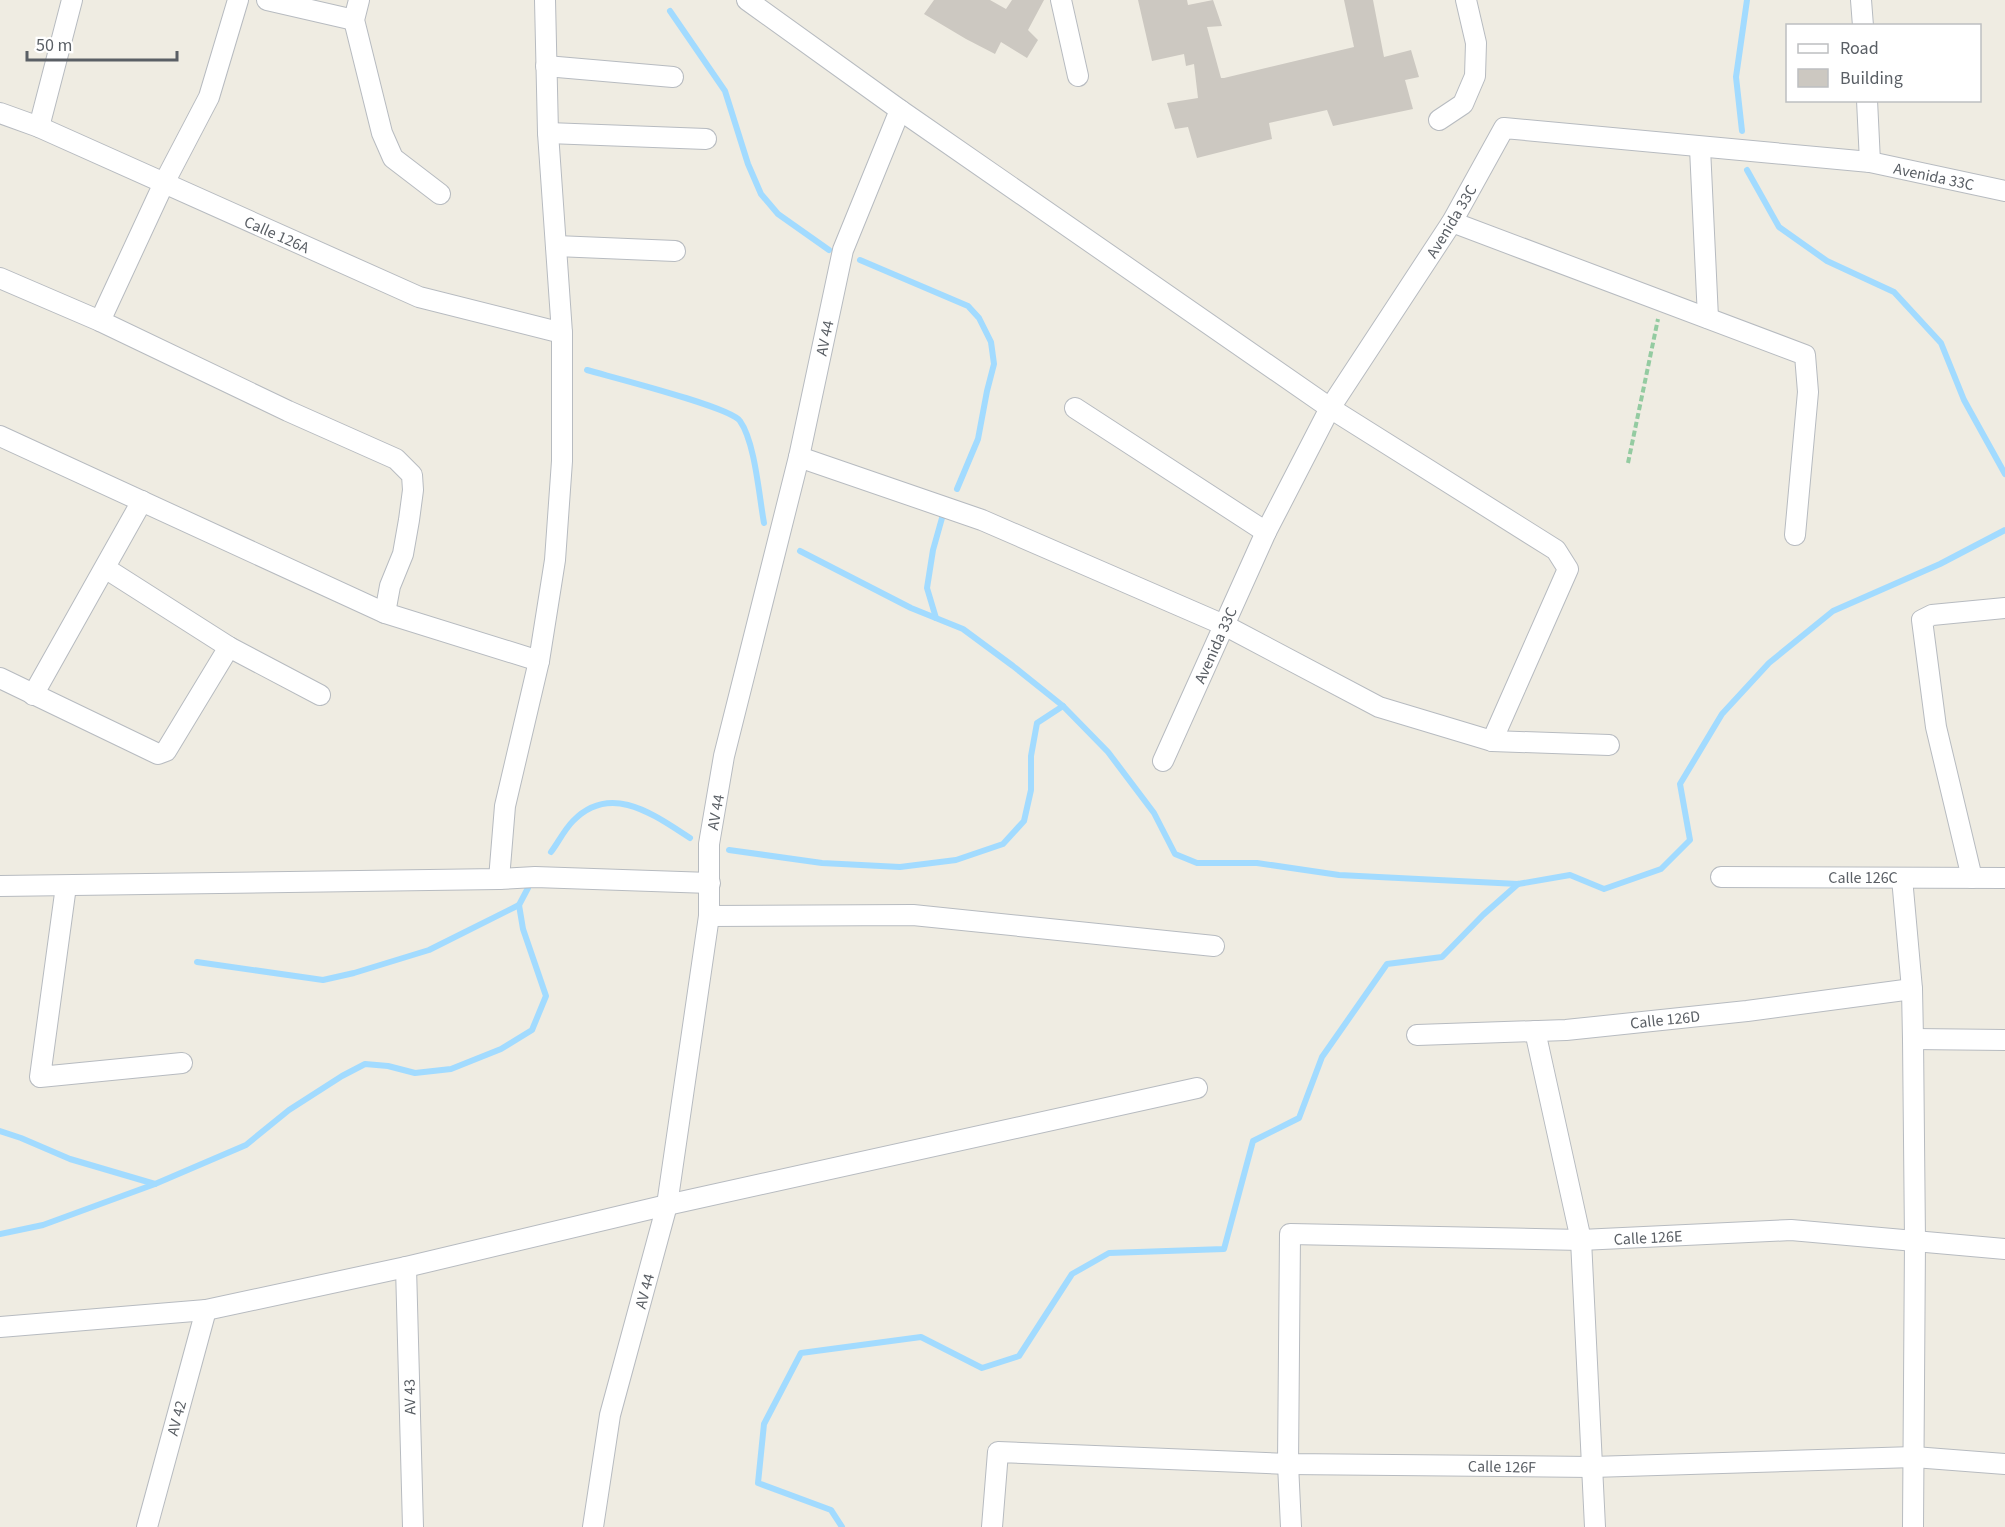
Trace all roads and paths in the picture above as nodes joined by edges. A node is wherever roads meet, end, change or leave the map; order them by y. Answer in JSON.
{"nodes":[{"id":1,"x":72,"y":0,"type":"edge"},
{"id":2,"x":238,"y":0,"type":"edge"},
{"id":3,"x":267,"y":0,"type":"edge"},
{"id":4,"x":359,"y":0,"type":"edge"},
{"id":5,"x":545,"y":0,"type":"edge"},
{"id":6,"x":747,"y":0,"type":"edge"},
{"id":7,"x":1060,"y":0,"type":"edge"},
{"id":8,"x":1466,"y":0,"type":"edge"},
{"id":9,"x":1861,"y":0,"type":"edge"},
{"id":10,"x":354,"y":20,"type":"junction"},
{"id":11,"x":1863,"y":24,"type":"edge"},
{"id":12,"x":546,"y":66,"type":"junction"},
{"id":13,"x":1078,"y":76,"type":"dead end"},
{"id":14,"x":673,"y":77,"type":"dead end"},
{"id":15,"x":1867,"y":102,"type":"edge"},
{"id":16,"x":900,"y":110,"type":"junction"},
{"id":17,"x":0,"y":113,"type":"edge"},
{"id":18,"x":1439,"y":120,"type":"dead end"},
{"id":19,"x":39,"y":127,"type":"junction"},
{"id":20,"x":548,"y":133,"type":"junction"},
{"id":21,"x":706,"y":139,"type":"dead end"},
{"id":22,"x":1700,"y":148,"type":"junction"},
{"id":23,"x":1870,"y":162,"type":"junction"},
{"id":24,"x":164,"y":183,"type":"junction"},
{"id":25,"x":2005,"y":191,"type":"edge"},
{"id":26,"x":440,"y":194,"type":"dead end"},
{"id":27,"x":1452,"y":222,"type":"junction"},
{"id":28,"x":556,"y":246,"type":"junction"},
{"id":29,"x":675,"y":251,"type":"dead end"},
{"id":30,"x":0,"y":278,"type":"edge"},
{"id":31,"x":1661,"y":301,"type":"junction"},
{"id":32,"x":1708,"y":318,"type":"junction"},
{"id":33,"x":100,"y":321,"type":"junction"},
{"id":34,"x":562,"y":333,"type":"junction"},
{"id":35,"x":1075,"y":408,"type":"dead end"},
{"id":36,"x":1330,"y":408,"type":"junction"},
{"id":37,"x":0,"y":436,"type":"edge"},
{"id":38,"x":799,"y":457,"type":"junction"},
{"id":39,"x":1628,"y":463,"type":"dead end"},
{"id":40,"x":142,"y":501,"type":"junction"},
{"id":41,"x":1266,"y":532,"type":"junction"},
{"id":42,"x":1795,"y":535,"type":"dead end"},
{"id":43,"x":105,"y":568,"type":"junction"},
{"id":44,"x":2005,"y":608,"type":"edge"},
{"id":45,"x":385,"y":613,"type":"junction"},
{"id":46,"x":1224,"y":625,"type":"junction"},
{"id":47,"x":229,"y":647,"type":"junction"},
{"id":48,"x":539,"y":661,"type":"junction"},
{"id":49,"x":0,"y":678,"type":"edge"},
{"id":50,"x":33,"y":695,"type":"junction"},
{"id":51,"x":320,"y":695,"type":"dead end"},
{"id":52,"x":1492,"y":741,"type":"junction"},
{"id":53,"x":1610,"y":745,"type":"dead end"},
{"id":54,"x":1164,"y":760,"type":"dead end"},
{"id":55,"x":1721,"y":877,"type":"dead end"},
{"id":56,"x":1902,"y":878,"type":"junction"},
{"id":57,"x":1972,"y":878,"type":"junction"},
{"id":58,"x":2005,"y":878,"type":"edge"},
{"id":59,"x":499,"y":879,"type":"junction"},
{"id":60,"x":710,"y":883,"type":"junction"},
{"id":61,"x":0,"y":886,"type":"edge"},
{"id":62,"x":66,"y":886,"type":"junction"},
{"id":63,"x":709,"y":916,"type":"junction"},
{"id":64,"x":1214,"y":946,"type":"dead end"},
{"id":65,"x":1912,"y":989,"type":"junction"},
{"id":66,"x":1535,"y":1031,"type":"junction"},
{"id":67,"x":1418,"y":1035,"type":"dead end"},
{"id":68,"x":1913,"y":1040,"type":"junction"},
{"id":69,"x":2005,"y":1040,"type":"edge"},
{"id":70,"x":182,"y":1063,"type":"dead end"},
{"id":71,"x":1197,"y":1088,"type":"dead end"},
{"id":72,"x":667,"y":1205,"type":"junction"},
{"id":73,"x":1581,"y":1240,"type":"junction"},
{"id":74,"x":1915,"y":1241,"type":"junction"},
{"id":75,"x":2005,"y":1249,"type":"edge"},
{"id":76,"x":406,"y":1267,"type":"junction"},
{"id":77,"x":206,"y":1310,"type":"junction"},
{"id":78,"x":0,"y":1327,"type":"edge"},
{"id":79,"x":1914,"y":1457,"type":"junction"},
{"id":80,"x":1288,"y":1464,"type":"junction"},
{"id":81,"x":2005,"y":1464,"type":"edge"},
{"id":82,"x":1592,"y":1467,"type":"junction"},
{"id":83,"x":147,"y":1527,"type":"edge"},
{"id":84,"x":413,"y":1527,"type":"edge"},
{"id":85,"x":593,"y":1527,"type":"edge"},
{"id":86,"x":992,"y":1527,"type":"edge"},
{"id":87,"x":1291,"y":1527,"type":"edge"},
{"id":88,"x":1595,"y":1527,"type":"edge"},
{"id":89,"x":1913,"y":1527,"type":"edge"}],
"edges":[{"from":1,"to":19,"type":"street"},
{"from":2,"to":24,"type":"street"},
{"from":3,"to":10,"type":"street"},
{"from":4,"to":10,"type":"street"},
{"from":5,"to":12,"type":"street"},
{"from":6,"to":16,"type":"street"},
{"from":7,"to":13,"type":"street"},
{"from":8,"to":18,"type":"street"},
{"from":9,"to":11,"type":"street"},
{"from":10,"to":26,"type":"street"},
{"from":12,"to":14,"type":"street"},
{"from":12,"to":20,"type":"street"},
{"from":15,"to":23,"type":"street"},
{"from":16,"to":36,"type":"street"},
{"from":16,"to":38,"type":"street","name":"AV 44"},
{"from":17,"to":19,"type":"street","name":"Calle 126A"},
{"from":19,"to":24,"type":"street","name":"Calle 126A"},
{"from":20,"to":21,"type":"street"},
{"from":20,"to":28,"type":"street"},
{"from":22,"to":23,"type":"street","name":"Avenida 33C"},
{"from":22,"to":27,"type":"street","name":"Avenida 33C"},
{"from":22,"to":32,"type":"street"},
{"from":23,"to":25,"type":"street","name":"Avenida 33C"},
{"from":24,"to":33,"type":"street"},
{"from":24,"to":34,"type":"street","name":"Calle 126A"},
{"from":27,"to":31,"type":"street"},
{"from":27,"to":36,"type":"street","name":"Avenida 33C"},
{"from":28,"to":29,"type":"street"},
{"from":28,"to":34,"type":"street"},
{"from":30,"to":33,"type":"street"},
{"from":31,"to":32,"type":"street"},
{"from":31,"to":39,"type":"path"},
{"from":32,"to":42,"type":"street"},
{"from":33,"to":45,"type":"street"},
{"from":34,"to":48,"type":"street"},
{"from":35,"to":41,"type":"street"},
{"from":36,"to":41,"type":"street","name":"Avenida 33C"},
{"from":36,"to":52,"type":"street"},
{"from":37,"to":40,"type":"street"},
{"from":38,"to":46,"type":"street"},
{"from":38,"to":60,"type":"street","name":"AV 44"},
{"from":40,"to":43,"type":"street"},
{"from":40,"to":45,"type":"street"},
{"from":41,"to":46,"type":"street","name":"Avenida 33C"},
{"from":43,"to":47,"type":"street"},
{"from":43,"to":50,"type":"street"},
{"from":44,"to":57,"type":"street"},
{"from":45,"to":48,"type":"street"},
{"from":46,"to":52,"type":"street"},
{"from":46,"to":54,"type":"street","name":"Avenida 33C"},
{"from":47,"to":50,"type":"street"},
{"from":47,"to":51,"type":"street"},
{"from":48,"to":59,"type":"street"},
{"from":49,"to":50,"type":"street"},
{"from":52,"to":53,"type":"street"},
{"from":55,"to":56,"type":"street","name":"Calle 126C"},
{"from":56,"to":57,"type":"street","name":"Calle 126C"},
{"from":56,"to":65,"type":"street"},
{"from":57,"to":58,"type":"street","name":"Calle 126C"},
{"from":59,"to":60,"type":"street"},
{"from":59,"to":62,"type":"street"},
{"from":60,"to":63,"type":"street","name":"AV 44"},
{"from":61,"to":62,"type":"street"},
{"from":62,"to":70,"type":"street"},
{"from":63,"to":64,"type":"street"},
{"from":63,"to":72,"type":"street","name":"AV 44"},
{"from":65,"to":66,"type":"street","name":"Calle 126D"},
{"from":65,"to":68,"type":"street"},
{"from":66,"to":67,"type":"street","name":"Calle 126D"},
{"from":66,"to":73,"type":"street"},
{"from":68,"to":69,"type":"street"},
{"from":68,"to":74,"type":"street"},
{"from":71,"to":72,"type":"street"},
{"from":72,"to":76,"type":"street"},
{"from":72,"to":85,"type":"street","name":"AV 44"},
{"from":73,"to":74,"type":"street","name":"Calle 126E"},
{"from":73,"to":80,"type":"street","name":"Calle 126E"},
{"from":73,"to":82,"type":"street"},
{"from":74,"to":75,"type":"street","name":"Calle 126E"},
{"from":74,"to":79,"type":"street"},
{"from":76,"to":77,"type":"street"},
{"from":76,"to":84,"type":"street","name":"AV 43"},
{"from":77,"to":78,"type":"street"},
{"from":77,"to":83,"type":"street","name":"AV 42"},
{"from":79,"to":81,"type":"street","name":"Calle 126F"},
{"from":79,"to":82,"type":"street","name":"Calle 126F"},
{"from":79,"to":89,"type":"street"},
{"from":80,"to":82,"type":"street","name":"Calle 126F"},
{"from":80,"to":86,"type":"street","name":"Calle 126F"},
{"from":80,"to":87,"type":"street"},
{"from":82,"to":88,"type":"street"}]}
